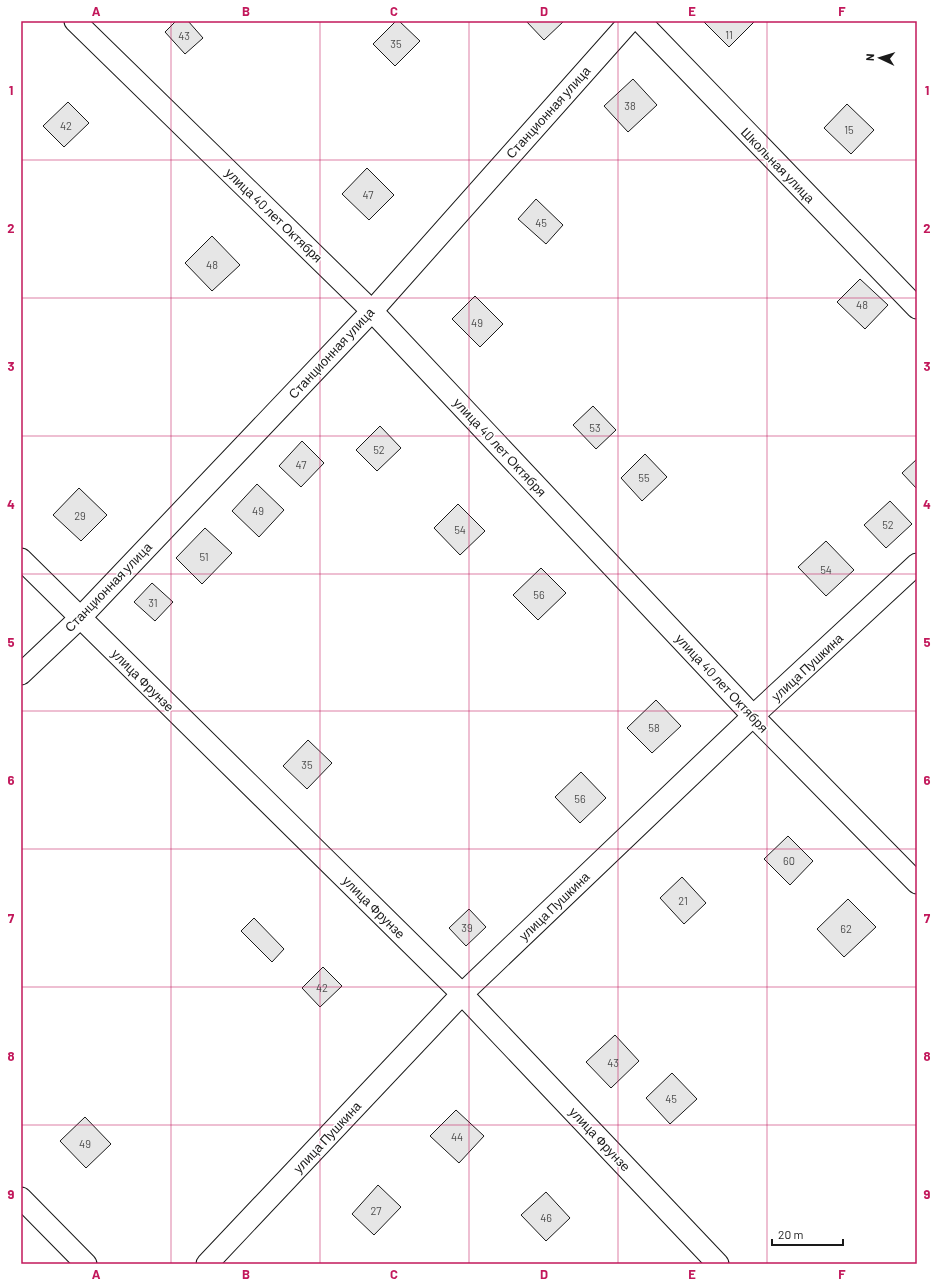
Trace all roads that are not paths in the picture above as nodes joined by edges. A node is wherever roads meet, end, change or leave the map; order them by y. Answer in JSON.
{"nodes":[{"id":1,"x":74,"y":21,"type":"edge"},
{"id":2,"x":630,"y":21,"type":"edge"},
{"id":3,"x":640,"y":21,"type":"edge"},
{"id":4,"x":917,"y":308,"type":"edge"},
{"id":5,"x":372,"y":310,"type":"junction"},
{"id":6,"x":21,"y":559,"type":"edge"},
{"id":7,"x":917,"y":564,"type":"edge"},
{"id":8,"x":80,"y":618,"type":"junction"},
{"id":9,"x":21,"y":674,"type":"edge"},
{"id":10,"x":753,"y":716,"type":"junction"},
{"id":11,"x":917,"y":883,"type":"edge"},
{"id":12,"x":462,"y":994,"type":"junction"},
{"id":13,"x":21,"y":1198,"type":"edge"},
{"id":14,"x":86,"y":1264,"type":"edge"},
{"id":15,"x":207,"y":1264,"type":"edge"},
{"id":16,"x":718,"y":1264,"type":"edge"}],
"edges":[{"from":1,"to":5,"type":"street","name":"улица 40 лет Октября"},
{"from":2,"to":5,"type":"street","name":"Станционная улица"},
{"from":3,"to":4,"type":"street","name":"Школьная улица"},
{"from":5,"to":8,"type":"street","name":"Станционная улица"},
{"from":5,"to":10,"type":"street","name":"улица 40 лет Октября"},
{"from":6,"to":8,"type":"street","name":"улица Фрунзе"},
{"from":7,"to":10,"type":"street","name":"улица Пушкина"},
{"from":8,"to":9,"type":"street","name":"Станционная улица"},
{"from":8,"to":12,"type":"street","name":"улица Фрунзе"},
{"from":10,"to":11,"type":"street","name":"улица 40 лет Октября"},
{"from":10,"to":12,"type":"street","name":"улица Пушкина"},
{"from":12,"to":15,"type":"street","name":"улица Пушкина"},
{"from":12,"to":16,"type":"street","name":"улица Фрунзе"},
{"from":13,"to":14,"type":"street"}]}
